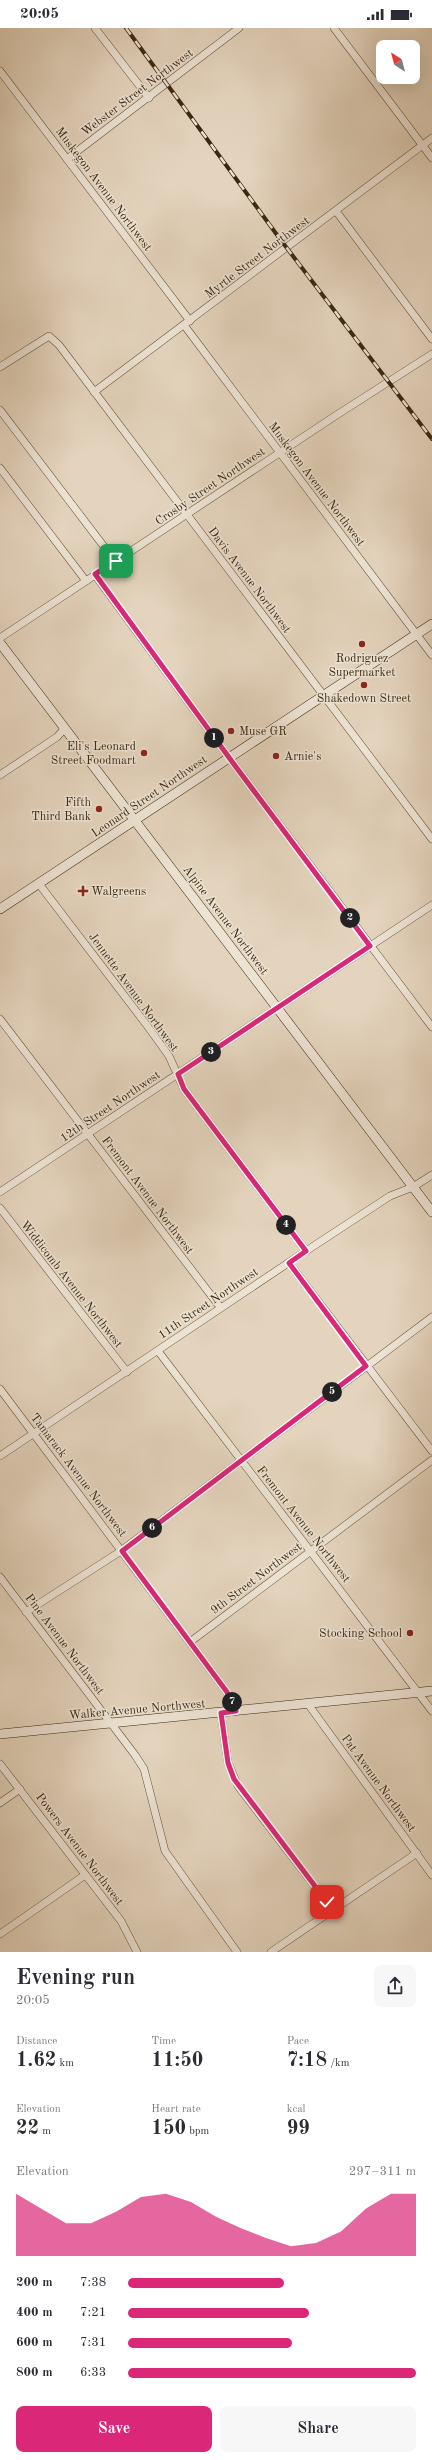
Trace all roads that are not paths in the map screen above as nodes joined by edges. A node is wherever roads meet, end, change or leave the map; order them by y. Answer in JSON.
{"nodes":[{"id":1,"x":95,"y":28,"type":"edge"},
{"id":2,"x":239,"y":28,"type":"edge"},
{"id":3,"x":334,"y":28,"type":"edge"},
{"id":4,"x":0,"y":72,"type":"edge"},
{"id":5,"x":149,"y":98,"type":"junction"},
{"id":6,"x":432,"y":138,"type":"edge"},
{"id":7,"x":422,"y":146,"type":"junction"},
{"id":8,"x":432,"y":158,"type":"edge"},
{"id":9,"x":67,"y":159,"type":"junction"},
{"id":10,"x":336,"y":211,"type":"junction"},
{"id":11,"x":187,"y":323,"type":"junction"},
{"id":12,"x":432,"y":339,"type":"edge"},
{"id":13,"x":432,"y":354,"type":"edge"},
{"id":14,"x":0,"y":367,"type":"edge"},
{"id":15,"x":94,"y":392,"type":"junction"},
{"id":16,"x":0,"y":410,"type":"edge"},
{"id":17,"x":279,"y":453,"type":"junction"},
{"id":18,"x":0,"y":468,"type":"edge"},
{"id":19,"x":187,"y":515,"type":"junction"},
{"id":20,"x":116,"y":561,"type":"junction"},
{"id":21,"x":95,"y":574,"type":"junction"},
{"id":22,"x":86,"y":581,"type":"junction"},
{"id":23,"x":432,"y":624,"type":"edge"},
{"id":24,"x":416,"y":635,"type":"junction"},
{"id":25,"x":0,"y":638,"type":"edge"},
{"id":26,"x":0,"y":643,"type":"edge"},
{"id":27,"x":432,"y":655,"type":"edge"},
{"id":28,"x":323,"y":696,"type":"junction"},
{"id":29,"x":65,"y":728,"type":"junction"},
{"id":30,"x":229,"y":758,"type":"junction"},
{"id":31,"x":0,"y":774,"type":"edge"},
{"id":32,"x":135,"y":820,"type":"junction"},
{"id":33,"x":432,"y":839,"type":"edge"},
{"id":34,"x":39,"y":884,"type":"junction"},
{"id":35,"x":432,"y":905,"type":"edge"},
{"id":36,"x":0,"y":910,"type":"edge"},
{"id":37,"x":370,"y":946,"type":"junction"},
{"id":38,"x":277,"y":1008,"type":"junction"},
{"id":39,"x":0,"y":1019,"type":"edge"},
{"id":40,"x":432,"y":1027,"type":"edge"},
{"id":41,"x":178,"y":1074,"type":"junction"},
{"id":42,"x":88,"y":1135,"type":"junction"},
{"id":43,"x":432,"y":1175,"type":"edge"},
{"id":44,"x":413,"y":1187,"type":"junction"},
{"id":45,"x":0,"y":1192,"type":"edge"},
{"id":46,"x":0,"y":1208,"type":"edge"},
{"id":47,"x":432,"y":1212,"type":"edge"},
{"id":48,"x":306,"y":1251,"type":"junction"},
{"id":49,"x":289,"y":1263,"type":"junction"},
{"id":50,"x":220,"y":1307,"type":"junction"},
{"id":51,"x":432,"y":1318,"type":"edge"},
{"id":52,"x":158,"y":1351,"type":"junction"},
{"id":53,"x":366,"y":1366,"type":"junction"},
{"id":54,"x":126,"y":1372,"type":"junction"},
{"id":55,"x":0,"y":1389,"type":"edge"},
{"id":56,"x":35,"y":1434,"type":"junction"},
{"id":57,"x":432,"y":1451,"type":"edge"},
{"id":58,"x":0,"y":1456,"type":"edge"},
{"id":59,"x":432,"y":1460,"type":"edge"},
{"id":60,"x":242,"y":1462,"type":"junction"},
{"id":61,"x":122,"y":1551,"type":"junction"},
{"id":62,"x":311,"y":1551,"type":"junction"},
{"id":63,"x":0,"y":1577,"type":"edge"},
{"id":64,"x":26,"y":1612,"type":"junction"},
{"id":65,"x":190,"y":1642,"type":"junction"},
{"id":66,"x":432,"y":1692,"type":"edge"},
{"id":67,"x":419,"y":1694,"type":"junction"},
{"id":68,"x":308,"y":1704,"type":"junction"},
{"id":69,"x":236,"y":1711,"type":"junction"},
{"id":70,"x":432,"y":1711,"type":"edge"},
{"id":71,"x":221,"y":1713,"type":"junction"},
{"id":72,"x":111,"y":1723,"type":"junction"},
{"id":73,"x":0,"y":1734,"type":"edge"},
{"id":74,"x":0,"y":1764,"type":"edge"},
{"id":75,"x":20,"y":1789,"type":"junction"},
{"id":76,"x":0,"y":1802,"type":"edge"},
{"id":77,"x":417,"y":1853,"type":"junction"},
{"id":78,"x":85,"y":1875,"type":"junction"},
{"id":79,"x":432,"y":1875,"type":"edge"},
{"id":80,"x":333,"y":1910,"type":"junction"},
{"id":81,"x":0,"y":1934,"type":"edge"},
{"id":82,"x":137,"y":1952,"type":"edge"},
{"id":83,"x":237,"y":1952,"type":"edge"},
{"id":84,"x":270,"y":1952,"type":"edge"}],
"edges":[{"from":1,"to":5,"type":"street"},
{"from":2,"to":5,"type":"street","name":"Webster Street Northwest"},
{"from":3,"to":7,"type":"street"},
{"from":4,"to":9,"type":"street","name":"Muskegon Avenue Northwest"},
{"from":5,"to":9,"type":"street","name":"Webster Street Northwest"},
{"from":6,"to":7,"type":"street","name":"Myrtle Street Northwest"},
{"from":7,"to":8,"type":"street"},
{"from":7,"to":10,"type":"street","name":"Myrtle Street Northwest"},
{"from":9,"to":11,"type":"street","name":"Muskegon Avenue Northwest"},
{"from":10,"to":11,"type":"street","name":"Myrtle Street Northwest"},
{"from":10,"to":12,"type":"street"},
{"from":11,"to":15,"type":"street","name":"Myrtle Street Northwest"},
{"from":11,"to":17,"type":"street","name":"Muskegon Avenue Northwest"},
{"from":13,"to":17,"type":"street","name":"Crosby Street Northwest"},
{"from":14,"to":15,"type":"street","name":"Davis Avenue Northwest"},
{"from":15,"to":19,"type":"street","name":"Davis Avenue Northwest"},
{"from":16,"to":20,"type":"street"},
{"from":17,"to":19,"type":"street","name":"Crosby Street Northwest"},
{"from":17,"to":24,"type":"street","name":"Muskegon Avenue Northwest"},
{"from":18,"to":22,"type":"street"},
{"from":19,"to":20,"type":"street","name":"Crosby Street Northwest"},
{"from":19,"to":28,"type":"street","name":"Davis Avenue Northwest"},
{"from":20,"to":21,"type":"street","name":"Crosby Street Northwest"},
{"from":21,"to":22,"type":"street","name":"Crosby Street Northwest"},
{"from":21,"to":30,"type":"street"},
{"from":22,"to":25,"type":"street","name":"Crosby Street Northwest"},
{"from":23,"to":24,"type":"main road","name":"Leonard Street Northwest"},
{"from":24,"to":27,"type":"street","name":"Muskegon Avenue Northwest"},
{"from":24,"to":28,"type":"main road","name":"Leonard Street Northwest"},
{"from":26,"to":29,"type":"main road","name":"Alpine Avenue Northwest"},
{"from":28,"to":30,"type":"main road","name":"Leonard Street Northwest"},
{"from":28,"to":33,"type":"street","name":"Davis Avenue Northwest"},
{"from":29,"to":31,"type":"street"},
{"from":29,"to":32,"type":"main road","name":"Alpine Avenue Northwest"},
{"from":30,"to":32,"type":"main road","name":"Leonard Street Northwest"},
{"from":30,"to":37,"type":"street"},
{"from":32,"to":34,"type":"main road","name":"Leonard Street Northwest"},
{"from":32,"to":38,"type":"main road","name":"Alpine Avenue Northwest"},
{"from":34,"to":36,"type":"main road","name":"Leonard Street Northwest"},
{"from":34,"to":41,"type":"street","name":"Jennette Avenue Northwest"},
{"from":35,"to":37,"type":"street","name":"12th Street Northwest"},
{"from":37,"to":38,"type":"street","name":"12th Street Northwest"},
{"from":37,"to":40,"type":"street"},
{"from":38,"to":41,"type":"street","name":"12th Street Northwest"},
{"from":38,"to":44,"type":"main road","name":"Alpine Avenue Northwest"},
{"from":39,"to":42,"type":"street","name":"Fremont Avenue Northwest"},
{"from":41,"to":42,"type":"street","name":"12th Street Northwest"},
{"from":41,"to":48,"type":"street","name":"Jennette Avenue Northwest"},
{"from":42,"to":45,"type":"street","name":"12th Street Northwest"},
{"from":42,"to":50,"type":"street","name":"Fremont Avenue Northwest"},
{"from":43,"to":44,"type":"street","name":"11th Street Northwest"},
{"from":44,"to":47,"type":"main road","name":"Alpine Avenue Northwest"},
{"from":44,"to":48,"type":"street","name":"11th Street Northwest"},
{"from":46,"to":54,"type":"street","name":"Widdicomb Avenue Northwest"},
{"from":48,"to":49,"type":"street","name":"11th Street Northwest"},
{"from":49,"to":50,"type":"street","name":"11th Street Northwest"},
{"from":49,"to":53,"type":"street"},
{"from":50,"to":52,"type":"street","name":"11th Street Northwest"},
{"from":51,"to":53,"type":"street"},
{"from":52,"to":54,"type":"street","name":"11th Street Northwest"},
{"from":52,"to":60,"type":"street","name":"Fremont Avenue Northwest"},
{"from":53,"to":57,"type":"street"},
{"from":53,"to":60,"type":"street"},
{"from":54,"to":56,"type":"street","name":"11th Street Northwest"},
{"from":55,"to":56,"type":"street","name":"Tamarack Avenue Northwest"},
{"from":56,"to":58,"type":"street","name":"11th Street Northwest"},
{"from":56,"to":61,"type":"street","name":"Tamarack Avenue Northwest"},
{"from":59,"to":62,"type":"street","name":"9th Street Northwest"},
{"from":60,"to":61,"type":"street"},
{"from":60,"to":62,"type":"street","name":"Fremont Avenue Northwest"},
{"from":61,"to":64,"type":"street"},
{"from":61,"to":65,"type":"street","name":"Tamarack Avenue Northwest"},
{"from":62,"to":65,"type":"street","name":"9th Street Northwest"},
{"from":62,"to":67,"type":"street","name":"Fremont Avenue Northwest"},
{"from":63,"to":64,"type":"street","name":"Pine Avenue Northwest"},
{"from":64,"to":72,"type":"street","name":"Pine Avenue Northwest"},
{"from":65,"to":69,"type":"street","name":"Tamarack Avenue Northwest"},
{"from":66,"to":67,"type":"main road","name":"Walker Avenue Northwest"},
{"from":67,"to":68,"type":"main road","name":"Walker Avenue Northwest"},
{"from":67,"to":70,"type":"street","name":"Fremont Avenue Northwest"},
{"from":68,"to":69,"type":"main road","name":"Walker Avenue Northwest"},
{"from":68,"to":77,"type":"street","name":"Pat Avenue Northwest"},
{"from":69,"to":71,"type":"main road","name":"Walker Avenue Northwest"},
{"from":71,"to":72,"type":"main road","name":"Walker Avenue Northwest"},
{"from":71,"to":80,"type":"street"},
{"from":72,"to":73,"type":"main road","name":"Walker Avenue Northwest"},
{"from":72,"to":83,"type":"street","name":"Pine Avenue Northwest"},
{"from":74,"to":75,"type":"street","name":"Powers Avenue Northwest"},
{"from":75,"to":76,"type":"street"},
{"from":75,"to":78,"type":"street","name":"Powers Avenue Northwest"},
{"from":77,"to":79,"type":"street","name":"Pat Avenue Northwest"},
{"from":77,"to":80,"type":"street"},
{"from":78,"to":81,"type":"street"},
{"from":78,"to":82,"type":"street","name":"Powers Avenue Northwest"},
{"from":80,"to":84,"type":"street"}]}
